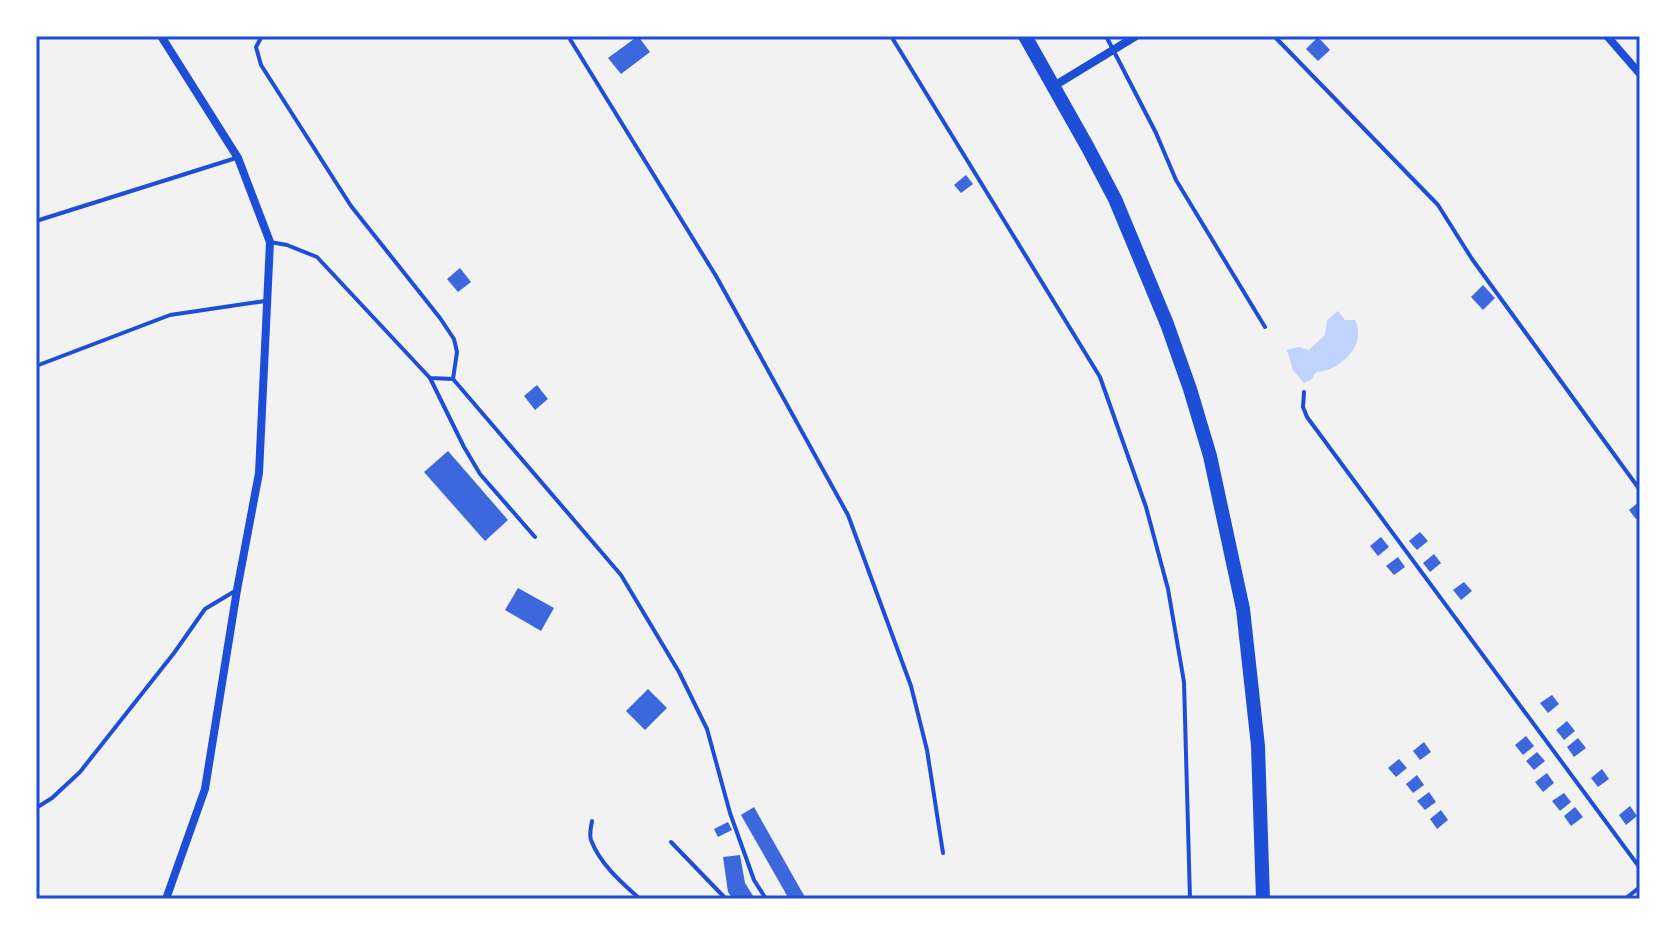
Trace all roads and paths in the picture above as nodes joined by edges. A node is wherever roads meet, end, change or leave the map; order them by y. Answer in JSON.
{"nodes":[{"id":1,"x":161,"y":36,"type":"edge"},
{"id":2,"x":262,"y":36,"type":"edge"},
{"id":3,"x":568,"y":36,"type":"edge"},
{"id":4,"x":891,"y":36,"type":"edge"},
{"id":5,"x":1025,"y":36,"type":"edge"},
{"id":6,"x":1106,"y":36,"type":"edge"},
{"id":7,"x":1136,"y":36,"type":"edge"},
{"id":8,"x":1274,"y":36,"type":"edge"},
{"id":9,"x":1607,"y":36,"type":"edge"},
{"id":10,"x":1114,"y":49,"type":"junction"},
{"id":11,"x":1640,"y":74,"type":"edge"},
{"id":12,"x":1054,"y":86,"type":"junction"},
{"id":13,"x":238,"y":158,"type":"junction"},
{"id":14,"x":36,"y":221,"type":"edge"},
{"id":15,"x":270,"y":242,"type":"junction"},
{"id":16,"x":268,"y":301,"type":"junction"},
{"id":17,"x":1265,"y":327,"type":"dead end"},
{"id":18,"x":36,"y":366,"type":"edge"},
{"id":19,"x":430,"y":378,"type":"junction"},
{"id":20,"x":453,"y":379,"type":"junction"},
{"id":21,"x":1304,"y":392,"type":"dead end"},
{"id":22,"x":1640,"y":490,"type":"edge"},
{"id":23,"x":535,"y":537,"type":"dead end"},
{"id":24,"x":237,"y":590,"type":"junction"},
{"id":25,"x":36,"y":808,"type":"edge"},
{"id":26,"x":592,"y":821,"type":"dead end"},
{"id":27,"x":671,"y":842,"type":"dead end"},
{"id":28,"x":943,"y":853,"type":"dead end"},
{"id":29,"x":1640,"y":868,"type":"edge"},
{"id":30,"x":1640,"y":887,"type":"edge"},
{"id":31,"x":166,"y":899,"type":"edge"},
{"id":32,"x":640,"y":899,"type":"edge"},
{"id":33,"x":726,"y":899,"type":"edge"},
{"id":34,"x":766,"y":899,"type":"edge"},
{"id":35,"x":1190,"y":899,"type":"edge"},
{"id":36,"x":1263,"y":899,"type":"edge"},
{"id":37,"x":1625,"y":899,"type":"edge"}],
"edges":[{"from":1,"to":13,"type":"street"},
{"from":2,"to":20,"type":"lane"},
{"from":3,"to":28,"type":"lane"},
{"from":4,"to":35,"type":"lane"},
{"from":5,"to":12,"type":"highway"},
{"from":6,"to":10,"type":"lane"},
{"from":7,"to":10,"type":"street"},
{"from":8,"to":22,"type":"lane"},
{"from":9,"to":11,"type":"street"},
{"from":10,"to":12,"type":"street"},
{"from":10,"to":17,"type":"lane"},
{"from":12,"to":36,"type":"highway"},
{"from":13,"to":14,"type":"lane"},
{"from":13,"to":15,"type":"street"},
{"from":15,"to":16,"type":"street"},
{"from":15,"to":19,"type":"lane"},
{"from":16,"to":18,"type":"lane"},
{"from":16,"to":24,"type":"street"},
{"from":19,"to":20,"type":"lane"},
{"from":19,"to":23,"type":"lane"},
{"from":20,"to":34,"type":"lane"},
{"from":21,"to":29,"type":"lane"},
{"from":24,"to":25,"type":"lane"},
{"from":24,"to":31,"type":"street"},
{"from":26,"to":32,"type":"lane"},
{"from":27,"to":33,"type":"lane"},
{"from":30,"to":37,"type":"lane"}]}
